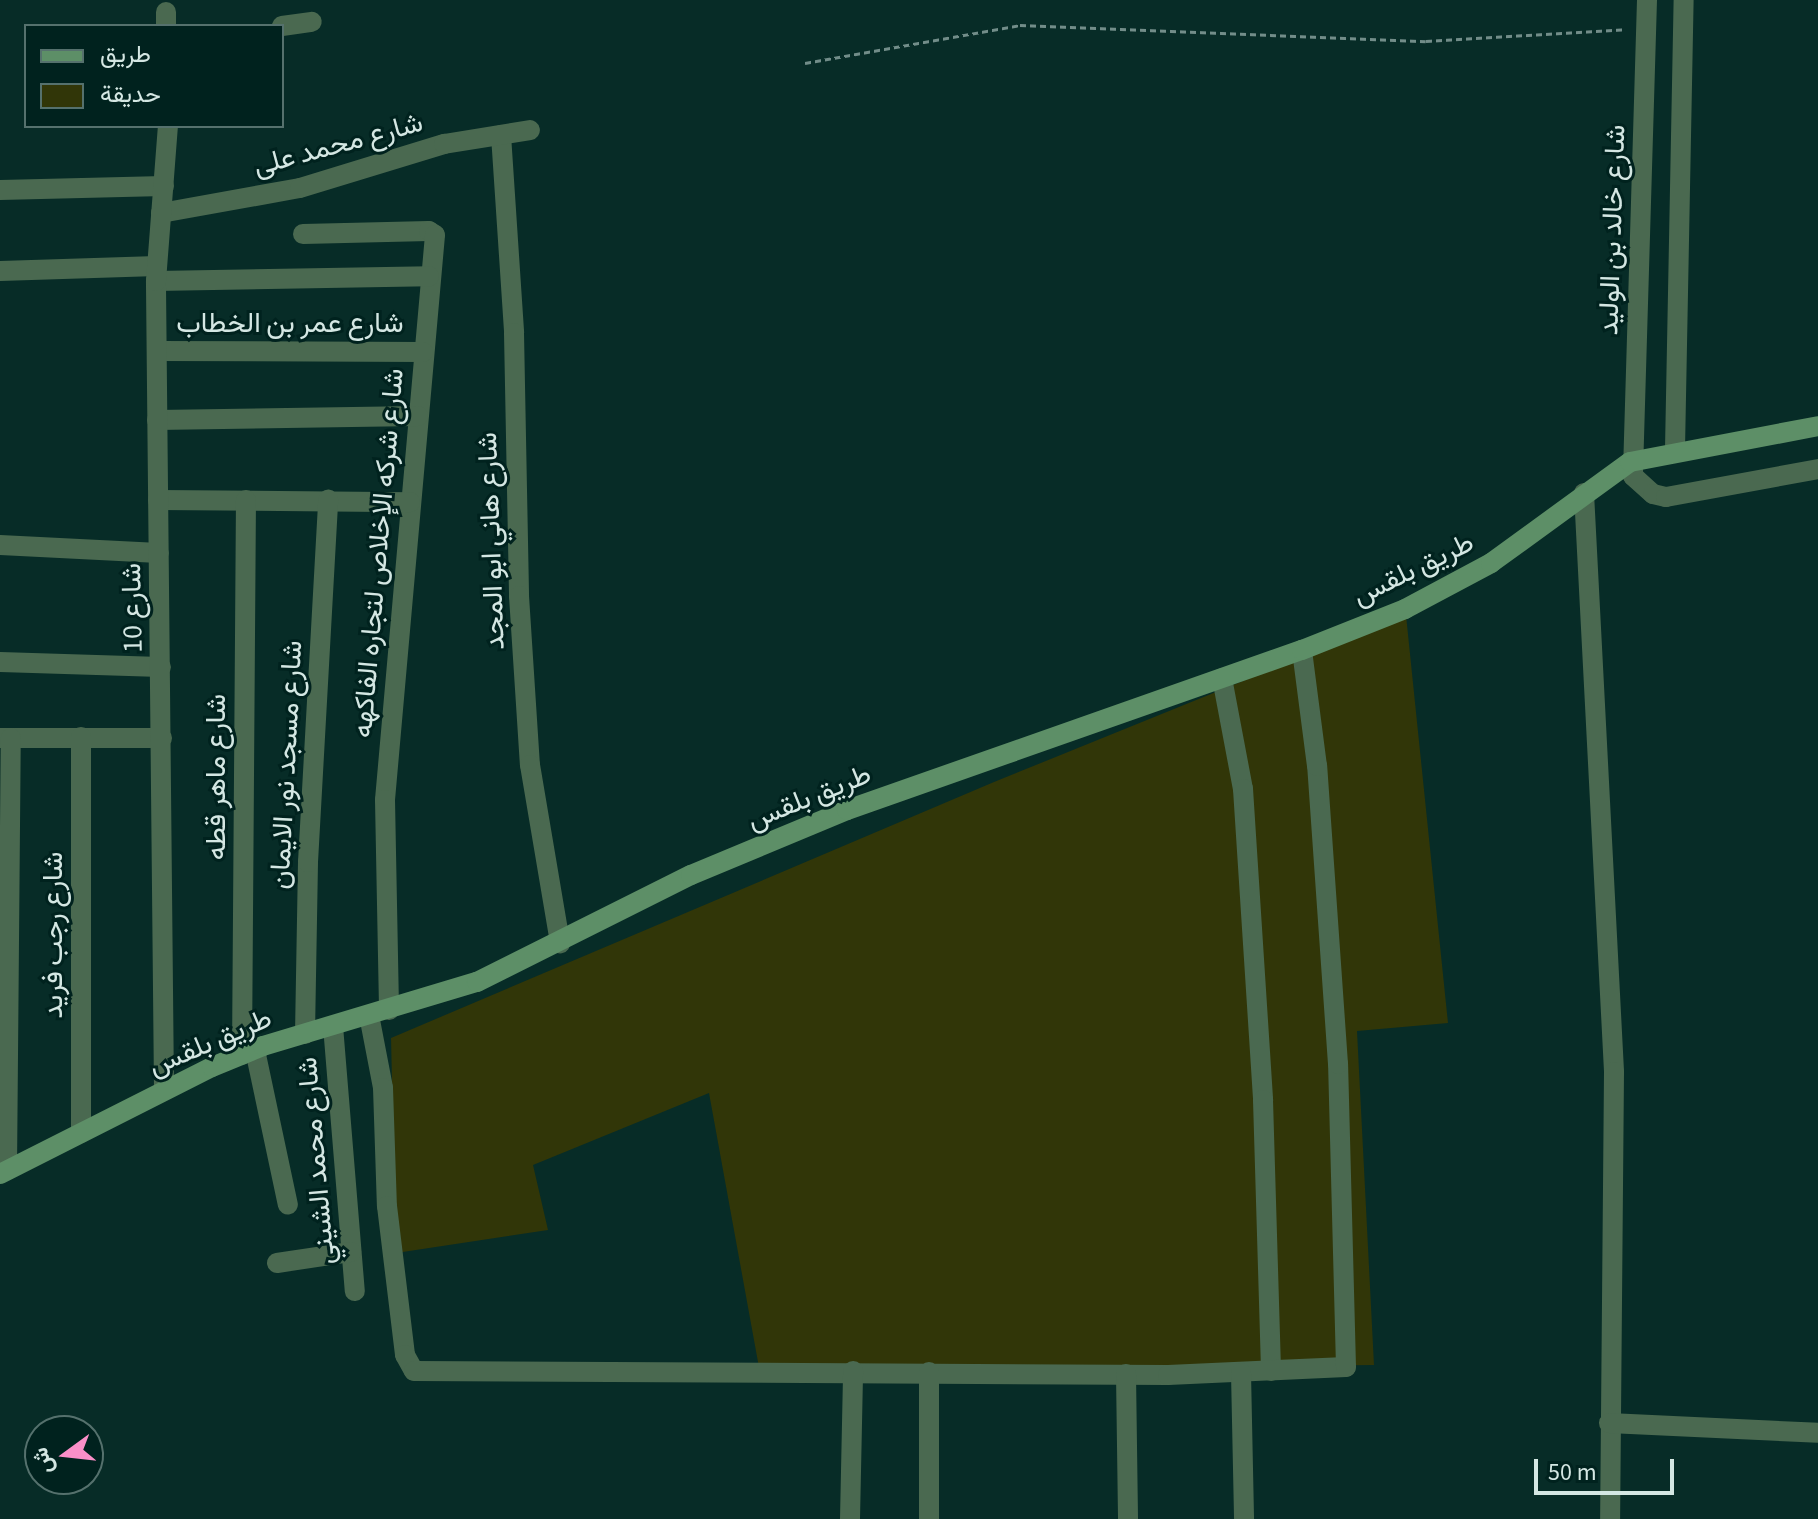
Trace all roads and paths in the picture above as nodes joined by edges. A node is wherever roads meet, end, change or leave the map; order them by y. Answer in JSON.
{"nodes":[{"id":1,"x":1647,"y":0,"type":"edge"},
{"id":2,"x":1684,"y":0,"type":"edge"},
{"id":3,"x":312,"y":22,"type":"dead end"},
{"id":4,"x":284,"y":26,"type":"edge"},
{"id":5,"x":1647,"y":27,"type":"junction"},
{"id":6,"x":805,"y":63,"type":"dead end"},
{"id":7,"x":168,"y":128,"type":"edge"},
{"id":8,"x":530,"y":130,"type":"dead end"},
{"id":9,"x":501,"y":135,"type":"junction"},
{"id":10,"x":164,"y":186,"type":"junction"},
{"id":11,"x":0,"y":190,"type":"edge"},
{"id":12,"x":161,"y":213,"type":"junction"},
{"id":13,"x":303,"y":234,"type":"dead end"},
{"id":14,"x":0,"y":271,"type":"edge"},
{"id":15,"x":156,"y":274,"type":"junction"},
{"id":16,"x":429,"y":276,"type":"junction"},
{"id":17,"x":157,"y":351,"type":"junction"},
{"id":18,"x":423,"y":352,"type":"junction"},
{"id":19,"x":418,"y":416,"type":"junction"},
{"id":20,"x":157,"y":420,"type":"junction"},
{"id":21,"x":1818,"y":426,"type":"edge"},
{"id":22,"x":1675,"y":449,"type":"junction"},
{"id":23,"x":1630,"y":462,"type":"junction"},
{"id":24,"x":1818,"y":469,"type":"edge"},
{"id":25,"x":1584,"y":493,"type":"junction"},
{"id":26,"x":158,"y":500,"type":"junction"},
{"id":27,"x":246,"y":500,"type":"junction"},
{"id":28,"x":328,"y":500,"type":"junction"},
{"id":29,"x":410,"y":502,"type":"junction"},
{"id":30,"x":0,"y":545,"type":"edge"},
{"id":31,"x":159,"y":553,"type":"junction"},
{"id":32,"x":1302,"y":650,"type":"junction"},
{"id":33,"x":0,"y":662,"type":"edge"},
{"id":34,"x":161,"y":667,"type":"junction"},
{"id":35,"x":1222,"y":678,"type":"junction"},
{"id":36,"x":81,"y":737,"type":"junction"},
{"id":37,"x":6,"y":738,"type":"edge"},
{"id":38,"x":162,"y":738,"type":"junction"},
{"id":39,"x":560,"y":943,"type":"junction"},
{"id":40,"x":379,"y":1012,"type":"junction"},
{"id":41,"x":333,"y":1026,"type":"junction"},
{"id":42,"x":305,"y":1034,"type":"junction"},
{"id":43,"x":248,"y":1052,"type":"junction"},
{"id":44,"x":164,"y":1090,"type":"junction"},
{"id":45,"x":81,"y":1133,"type":"junction"},
{"id":46,"x":4,"y":1172,"type":"edge"},
{"id":47,"x":288,"y":1205,"type":"dead end"},
{"id":48,"x":351,"y":1252,"type":"junction"},
{"id":49,"x":277,"y":1263,"type":"dead end"},
{"id":50,"x":355,"y":1291,"type":"dead end"},
{"id":51,"x":853,"y":1371,"type":"junction"},
{"id":52,"x":1271,"y":1371,"type":"junction"},
{"id":53,"x":929,"y":1372,"type":"junction"},
{"id":54,"x":1241,"y":1373,"type":"junction"},
{"id":55,"x":1126,"y":1374,"type":"junction"},
{"id":56,"x":1609,"y":1423,"type":"junction"},
{"id":57,"x":1818,"y":1433,"type":"edge"},
{"id":58,"x":850,"y":1519,"type":"edge"},
{"id":59,"x":929,"y":1519,"type":"edge"},
{"id":60,"x":1128,"y":1519,"type":"edge"},
{"id":61,"x":1244,"y":1519,"type":"edge"},
{"id":62,"x":1610,"y":1519,"type":"edge"}],
"edges":[{"from":1,"to":5,"type":"street","name":"شارع خالد بن الوليد"},
{"from":2,"to":22,"type":"street"},
{"from":3,"to":4,"type":"street"},
{"from":5,"to":6,"type":"path"},
{"from":5,"to":23,"type":"street","name":"شارع خالد بن الوليد"},
{"from":7,"to":10,"type":"street","name":"شارع 10"},
{"from":8,"to":9,"type":"street","name":"شارع محمد على"},
{"from":9,"to":12,"type":"street","name":"شارع محمد على"},
{"from":9,"to":39,"type":"street","name":"شارع هاني ابو المجد"},
{"from":10,"to":11,"type":"street"},
{"from":10,"to":12,"type":"street","name":"شارع 10"},
{"from":12,"to":15,"type":"street","name":"شارع 10"},
{"from":13,"to":16,"type":"street","name":"شارع شركه الإخلاص لتجاره الفاكهه"},
{"from":14,"to":15,"type":"street"},
{"from":15,"to":16,"type":"street"},
{"from":15,"to":17,"type":"street","name":"شارع 10"},
{"from":16,"to":18,"type":"street","name":"شارع شركه الإخلاص لتجاره الفاكهه"},
{"from":17,"to":18,"type":"street","name":"شارع عمر بن الخطاب"},
{"from":17,"to":20,"type":"street","name":"شارع 10"},
{"from":18,"to":19,"type":"street","name":"شارع شركه الإخلاص لتجاره الفاكهه"},
{"from":19,"to":20,"type":"street"},
{"from":19,"to":29,"type":"street","name":"شارع شركه الإخلاص لتجاره الفاكهه"},
{"from":20,"to":26,"type":"street","name":"شارع 10"},
{"from":21,"to":22,"type":"main road","name":"طريق بلقس"},
{"from":22,"to":23,"type":"main road","name":"طريق بلقس"},
{"from":23,"to":24,"type":"street"},
{"from":23,"to":25,"type":"main road","name":"طريق بلقس"},
{"from":25,"to":32,"type":"main road","name":"طريق بلقس"},
{"from":25,"to":56,"type":"street"},
{"from":26,"to":27,"type":"street"},
{"from":26,"to":31,"type":"street","name":"شارع 10"},
{"from":27,"to":28,"type":"street"},
{"from":27,"to":43,"type":"street","name":"شارع ماهر قطه"},
{"from":28,"to":29,"type":"street"},
{"from":28,"to":42,"type":"street","name":"شارع مسجد نور الايمان"},
{"from":29,"to":40,"type":"street","name":"شارع شركه الإخلاص لتجاره الفاكهه"},
{"from":30,"to":31,"type":"street"},
{"from":31,"to":34,"type":"street","name":"شارع 10"},
{"from":32,"to":35,"type":"main road","name":"طريق بلقس"},
{"from":32,"to":52,"type":"street"},
{"from":33,"to":34,"type":"street"},
{"from":34,"to":38,"type":"street","name":"شارع 10"},
{"from":35,"to":39,"type":"main road","name":"طريق بلقس"},
{"from":35,"to":52,"type":"street"},
{"from":36,"to":37,"type":"street"},
{"from":36,"to":38,"type":"street"},
{"from":36,"to":45,"type":"street","name":"شارع رجب فريد"},
{"from":37,"to":46,"type":"street"},
{"from":38,"to":44,"type":"street","name":"شارع 10"},
{"from":39,"to":40,"type":"main road","name":"طريق بلقس"},
{"from":40,"to":41,"type":"main road","name":"طريق بلقس"},
{"from":40,"to":51,"type":"street","name":"شارع شركه الإخلاص لتجاره الفاكهه"},
{"from":41,"to":42,"type":"main road","name":"طريق بلقس"},
{"from":41,"to":48,"type":"street","name":"شارع محمد الشيني"},
{"from":42,"to":43,"type":"main road","name":"طريق بلقس"},
{"from":43,"to":44,"type":"main road","name":"طريق بلقس"},
{"from":43,"to":47,"type":"street","name":"شارع ماهر قطه"},
{"from":44,"to":45,"type":"main road","name":"طريق بلقس"},
{"from":45,"to":46,"type":"main road","name":"طريق بلقس"},
{"from":48,"to":49,"type":"street"},
{"from":48,"to":50,"type":"street","name":"شارع محمد الشيني"},
{"from":51,"to":53,"type":"street"},
{"from":51,"to":58,"type":"street"},
{"from":52,"to":54,"type":"street"},
{"from":53,"to":55,"type":"street"},
{"from":53,"to":59,"type":"street"},
{"from":54,"to":55,"type":"street"},
{"from":54,"to":61,"type":"street"},
{"from":55,"to":60,"type":"street"},
{"from":56,"to":57,"type":"street"},
{"from":56,"to":62,"type":"street"}]}
